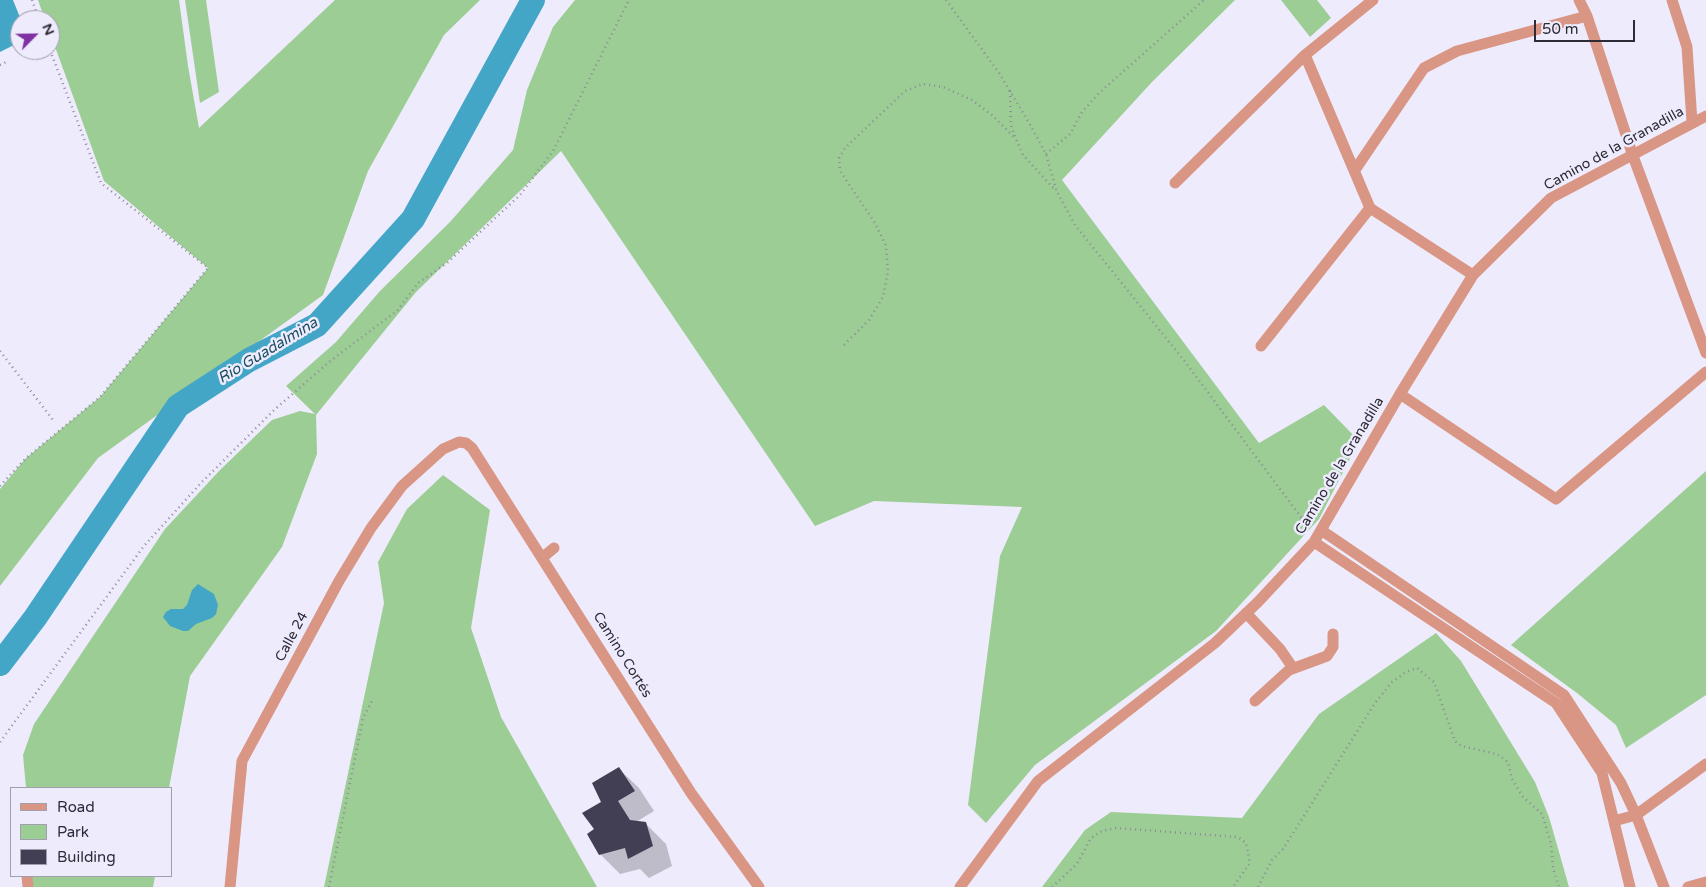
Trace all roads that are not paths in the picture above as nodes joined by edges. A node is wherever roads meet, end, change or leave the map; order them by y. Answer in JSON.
{"nodes":[{"id":1,"x":1373,"y":0,"type":"edge"},
{"id":2,"x":1579,"y":0,"type":"edge"},
{"id":3,"x":1672,"y":0,"type":"edge"},
{"id":4,"x":1587,"y":16,"type":"junction"},
{"id":5,"x":1304,"y":54,"type":"junction"},
{"id":6,"x":1706,"y":116,"type":"edge"},
{"id":7,"x":1692,"y":122,"type":"junction"},
{"id":8,"x":1633,"y":156,"type":"junction"},
{"id":9,"x":1355,"y":170,"type":"junction"},
{"id":10,"x":1175,"y":183,"type":"dead end"},
{"id":11,"x":1370,"y":208,"type":"junction"},
{"id":12,"x":1474,"y":275,"type":"junction"},
{"id":13,"x":1261,"y":346,"type":"dead end"},
{"id":14,"x":1706,"y":353,"type":"edge"},
{"id":15,"x":1706,"y":372,"type":"edge"},
{"id":16,"x":1400,"y":394,"type":"junction"},
{"id":17,"x":459,"y":442,"type":"joint"},
{"id":18,"x":1318,"y":536,"type":"junction"},
{"id":19,"x":554,"y":548,"type":"dead end"},
{"id":20,"x":543,"y":556,"type":"junction"},
{"id":21,"x":1246,"y":613,"type":"junction"},
{"id":22,"x":1333,"y":634,"type":"dead end"},
{"id":23,"x":1293,"y":668,"type":"junction"},
{"id":24,"x":1560,"y":699,"type":"junction"},
{"id":25,"x":1255,"y":702,"type":"dead end"},
{"id":26,"x":1706,"y":764,"type":"edge"},
{"id":27,"x":1636,"y":815,"type":"junction"},
{"id":28,"x":1614,"y":821,"type":"junction"},
{"id":29,"x":1706,"y":882,"type":"edge"},
{"id":30,"x":230,"y":887,"type":"edge"},
{"id":31,"x":759,"y":887,"type":"edge"},
{"id":32,"x":960,"y":887,"type":"edge"},
{"id":33,"x":1630,"y":887,"type":"edge"},
{"id":34,"x":1664,"y":887,"type":"edge"},
{"id":35,"x":1688,"y":887,"type":"edge"}],
"edges":[{"from":1,"to":5,"type":"street"},
{"from":2,"to":4,"type":"street"},
{"from":3,"to":7,"type":"street"},
{"from":4,"to":8,"type":"street"},
{"from":4,"to":9,"type":"street"},
{"from":5,"to":9,"type":"street"},
{"from":5,"to":10,"type":"street"},
{"from":6,"to":7,"type":"street","name":"Camino de la Granadilla"},
{"from":7,"to":8,"type":"street","name":"Camino de la Granadilla"},
{"from":8,"to":12,"type":"street","name":"Camino de la Granadilla"},
{"from":8,"to":14,"type":"street"},
{"from":9,"to":11,"type":"street"},
{"from":11,"to":12,"type":"street"},
{"from":11,"to":13,"type":"street"},
{"from":12,"to":16,"type":"street","name":"Camino de la Granadilla"},
{"from":15,"to":16,"type":"street"},
{"from":16,"to":18,"type":"street","name":"Camino de la Granadilla"},
{"from":17,"to":20,"type":"street","name":"Camino Cortés"},
{"from":17,"to":30,"type":"street","name":"Calle 24"},
{"from":18,"to":21,"type":"street","name":"Camino de la Granadilla"},
{"from":18,"to":24,"type":"street"},
{"from":19,"to":20,"type":"street"},
{"from":20,"to":31,"type":"street","name":"Camino Cortés"},
{"from":21,"to":23,"type":"street"},
{"from":21,"to":32,"type":"street","name":"Camino de la Granadilla"},
{"from":22,"to":23,"type":"street"},
{"from":23,"to":25,"type":"street"},
{"from":24,"to":27,"type":"street"},
{"from":24,"to":28,"type":"street"},
{"from":26,"to":27,"type":"street"},
{"from":27,"to":28,"type":"street"},
{"from":27,"to":34,"type":"street"},
{"from":28,"to":33,"type":"street"},
{"from":29,"to":35,"type":"street"}]}
